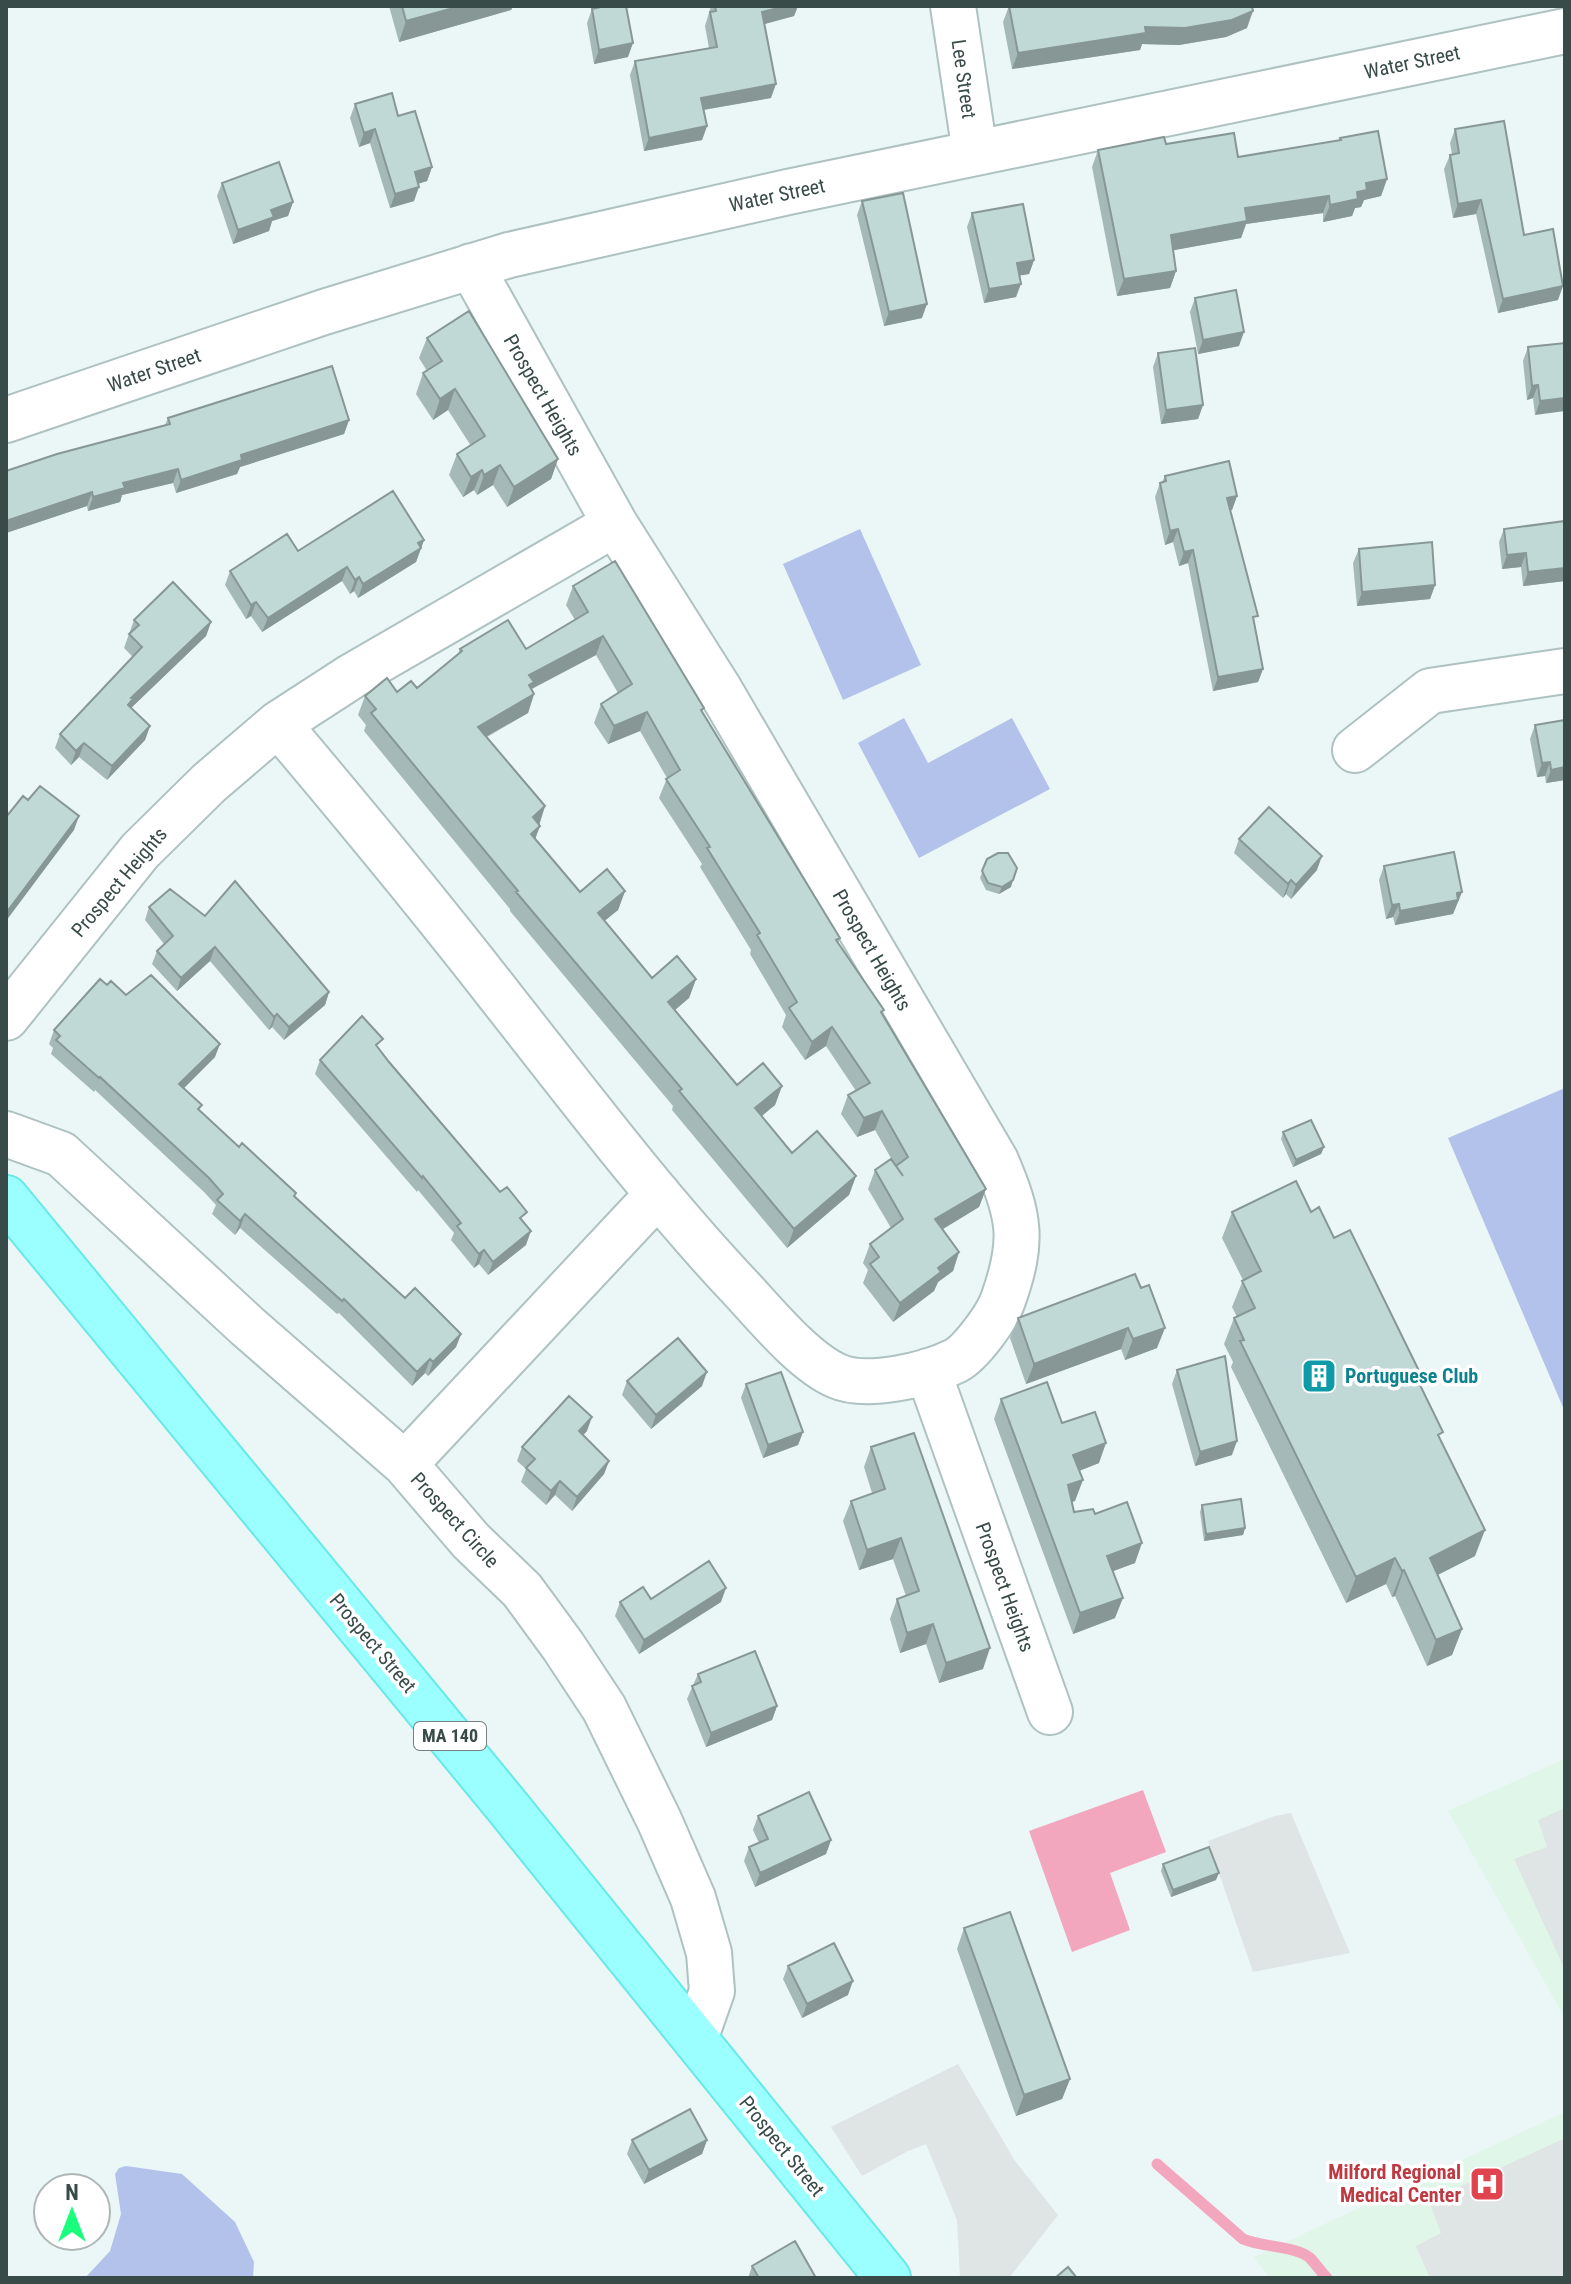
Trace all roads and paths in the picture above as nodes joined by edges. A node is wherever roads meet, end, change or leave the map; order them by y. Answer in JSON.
{"nodes":[{"id":1,"x":953,"y":6,"type":"edge"},
{"id":2,"x":1565,"y":31,"type":"edge"},
{"id":3,"x":975,"y":153,"type":"junction"},
{"id":4,"x":471,"y":266,"type":"junction"},
{"id":5,"x":6,"y":420,"type":"edge"},
{"id":6,"x":615,"y":524,"type":"junction"},
{"id":7,"x":1565,"y":671,"type":"edge"},
{"id":8,"x":278,"y":724,"type":"junction"},
{"id":9,"x":1355,"y":750,"type":"dead end"},
{"id":10,"x":6,"y":1018,"type":"edge"},
{"id":11,"x":6,"y":1134,"type":"edge"},
{"id":12,"x":658,"y":1194,"type":"junction"},
{"id":13,"x":6,"y":1198,"type":"edge"},
{"id":14,"x":928,"y":1371,"type":"junction"},
{"id":15,"x":405,"y":1464,"type":"junction"},
{"id":16,"x":1050,"y":1712,"type":"dead end"},
{"id":17,"x":695,"y":2039,"type":"junction"},
{"id":18,"x":888,"y":2278,"type":"edge"}],
"edges":[{"from":1,"to":3,"type":"street","name":"Lee Street"},
{"from":2,"to":3,"type":"street","name":"Water Street"},
{"from":3,"to":4,"type":"street","name":"Water Street"},
{"from":4,"to":5,"type":"street","name":"Water Street"},
{"from":4,"to":6,"type":"street","name":"Prospect Heights"},
{"from":6,"to":8,"type":"street","name":"Prospect Heights"},
{"from":6,"to":14,"type":"street","name":"Prospect Heights"},
{"from":7,"to":9,"type":"street"},
{"from":8,"to":10,"type":"street","name":"Prospect Heights"},
{"from":8,"to":12,"type":"street","name":"Prospect Heights"},
{"from":11,"to":15,"type":"street","name":"Prospect Circle"},
{"from":12,"to":14,"type":"street","name":"Prospect Heights"},
{"from":12,"to":15,"type":"street"},
{"from":13,"to":17,"type":"main road","name":"Prospect Street","number":"MA 140"},
{"from":14,"to":16,"type":"street","name":"Prospect Heights"},
{"from":15,"to":17,"type":"street","name":"Prospect Circle"},
{"from":17,"to":18,"type":"main road","name":"Prospect Street","number":"MA 140"}]}
